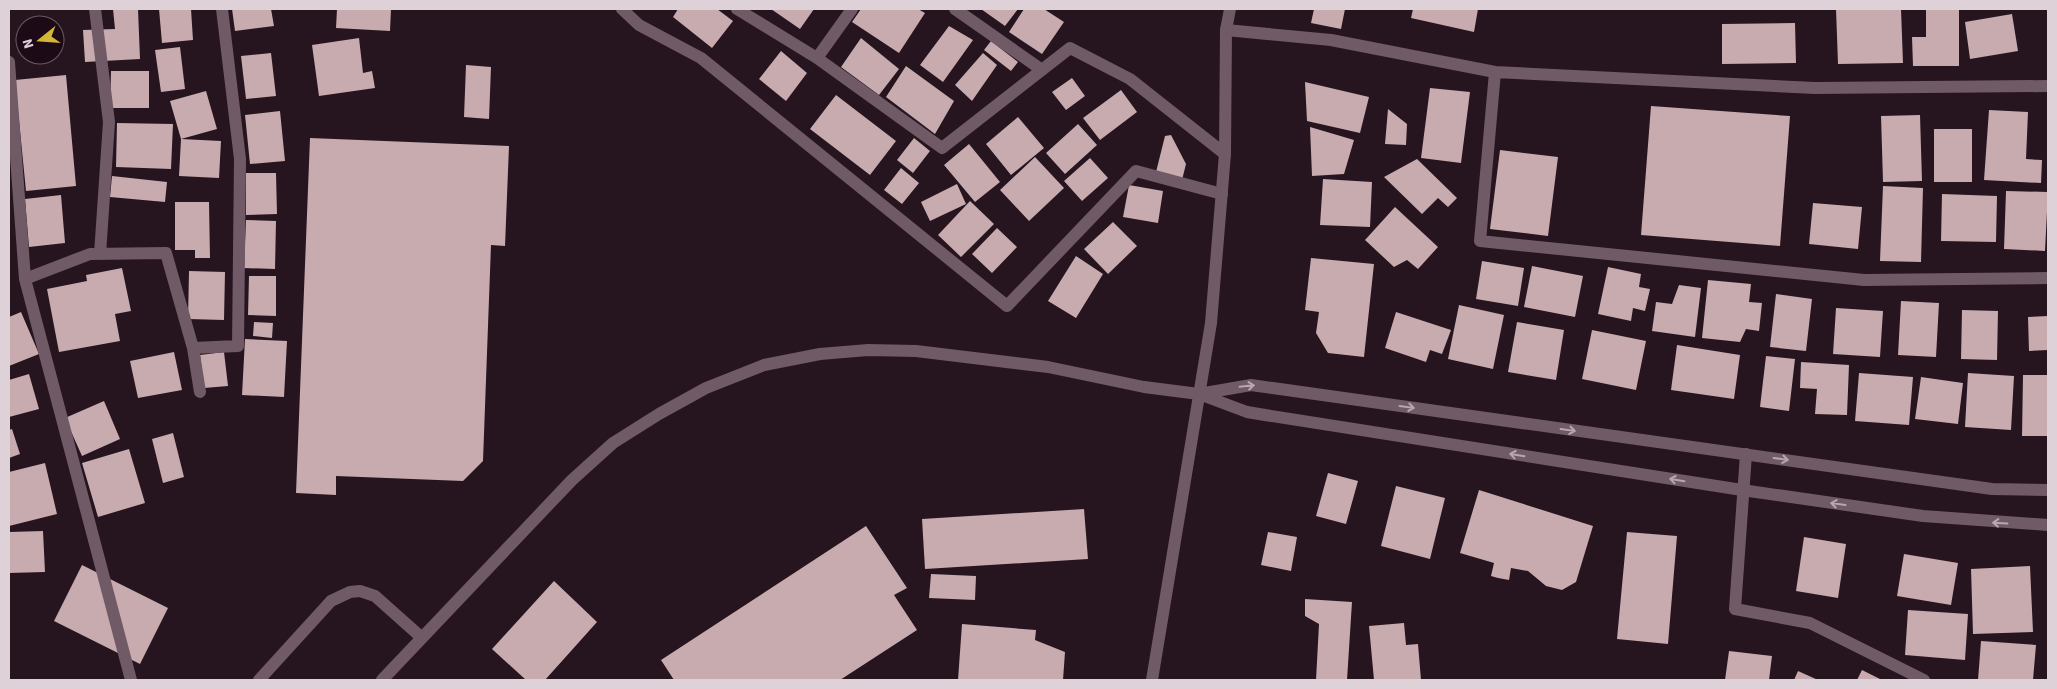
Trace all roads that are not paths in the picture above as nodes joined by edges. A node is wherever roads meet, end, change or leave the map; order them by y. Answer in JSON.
{"nodes":[{"id":1,"x":95,"y":9,"type":"edge"},
{"id":2,"x":222,"y":9,"type":"edge"},
{"id":3,"x":622,"y":9,"type":"edge"},
{"id":4,"x":737,"y":9,"type":"edge"},
{"id":5,"x":852,"y":9,"type":"edge"},
{"id":6,"x":955,"y":9,"type":"edge"},
{"id":7,"x":1230,"y":9,"type":"edge"},
{"id":8,"x":1226,"y":30,"type":"junction"},
{"id":9,"x":817,"y":58,"type":"junction"},
{"id":10,"x":9,"y":62,"type":"edge"},
{"id":11,"x":1042,"y":70,"type":"junction"},
{"id":12,"x":1495,"y":72,"type":"junction"},
{"id":13,"x":2048,"y":86,"type":"edge"},
{"id":14,"x":1225,"y":154,"type":"junction"},
{"id":15,"x":1222,"y":194,"type":"junction"},
{"id":16,"x":100,"y":254,"type":"junction"},
{"id":17,"x":2048,"y":278,"type":"edge"},
{"id":18,"x":25,"y":279,"type":"junction"},
{"id":19,"x":193,"y":348,"type":"junction"},
{"id":20,"x":200,"y":392,"type":"dead end"},
{"id":21,"x":1199,"y":394,"type":"junction"},
{"id":22,"x":1746,"y":454,"type":"junction"},
{"id":23,"x":1742,"y":490,"type":"junction"},
{"id":24,"x":2048,"y":490,"type":"edge"},
{"id":25,"x":2048,"y":525,"type":"edge"},
{"id":26,"x":421,"y":637,"type":"junction"},
{"id":27,"x":131,"y":680,"type":"edge"},
{"id":28,"x":259,"y":680,"type":"edge"},
{"id":29,"x":382,"y":680,"type":"edge"},
{"id":30,"x":1152,"y":680,"type":"edge"},
{"id":31,"x":1924,"y":680,"type":"edge"}],
"edges":[{"from":1,"to":16,"type":"street"},
{"from":2,"to":19,"type":"street"},
{"from":3,"to":15,"type":"street"},
{"from":4,"to":9,"type":"street"},
{"from":5,"to":9,"type":"street"},
{"from":6,"to":11,"type":"street"},
{"from":7,"to":8,"type":"street"},
{"from":8,"to":12,"type":"street"},
{"from":8,"to":14,"type":"street"},
{"from":9,"to":11,"type":"street"},
{"from":10,"to":18,"type":"street"},
{"from":11,"to":14,"type":"street"},
{"from":12,"to":13,"type":"street"},
{"from":12,"to":17,"type":"street"},
{"from":14,"to":15,"type":"street"},
{"from":15,"to":21,"type":"street"},
{"from":16,"to":18,"type":"street"},
{"from":16,"to":19,"type":"street"},
{"from":18,"to":27,"type":"street"},
{"from":19,"to":20,"type":"street"},
{"from":21,"to":22,"type":"street","one_way":true},
{"from":23,"to":21,"type":"street","one_way":true},
{"from":21,"to":26,"type":"street"},
{"from":21,"to":30,"type":"street"},
{"from":22,"to":23,"type":"street"},
{"from":22,"to":24,"type":"street","one_way":true},
{"from":25,"to":23,"type":"street","one_way":true},
{"from":23,"to":31,"type":"street"},
{"from":26,"to":28,"type":"street"},
{"from":26,"to":29,"type":"street"}]}
